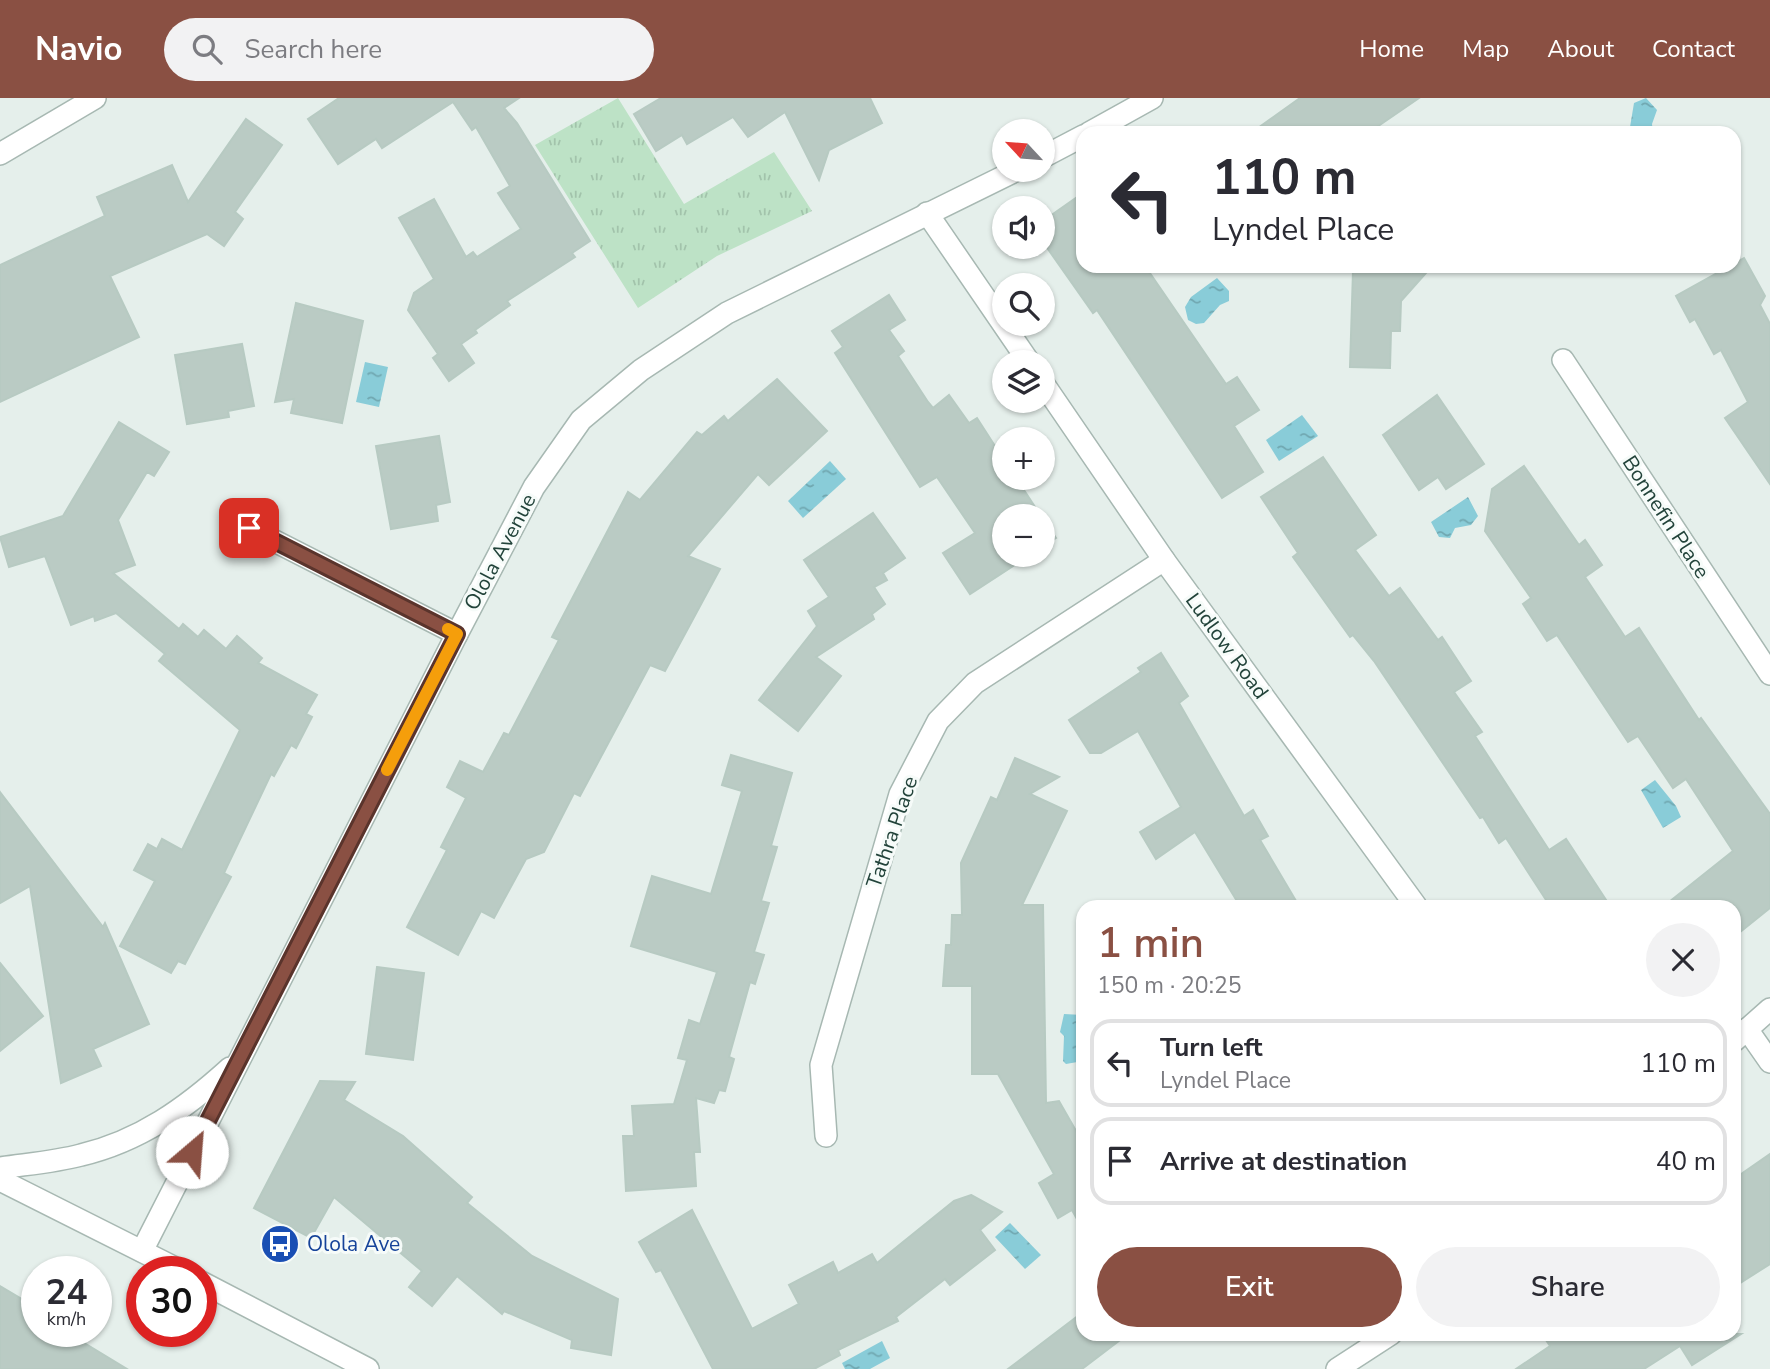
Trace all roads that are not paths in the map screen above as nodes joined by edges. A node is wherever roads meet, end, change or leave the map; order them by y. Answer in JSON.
{"nodes":[{"id":1,"x":95,"y":98,"type":"edge"},
{"id":2,"x":1152,"y":98,"type":"edge"},
{"id":3,"x":1102,"y":126,"type":"edge"},
{"id":4,"x":1076,"y":140,"type":"edge"},
{"id":5,"x":1055,"y":151,"type":"edge"},
{"id":6,"x":0,"y":154,"type":"edge"},
{"id":7,"x":992,"y":182,"type":"edge"},
{"id":8,"x":927,"y":213,"type":"junction"},
{"id":9,"x":1021,"y":350,"type":"edge"},
{"id":10,"x":1563,"y":360,"type":"dead end"},
{"id":11,"x":1055,"y":401,"type":"edge"},
{"id":12,"x":249,"y":528,"type":"dead end"},
{"id":13,"x":1164,"y":560,"type":"junction"},
{"id":14,"x":457,"y":634,"type":"junction"},
{"id":15,"x":1770,"y":674,"type":"edge"},
{"id":16,"x":1412,"y":900,"type":"edge"},
{"id":17,"x":1770,"y":1009,"type":"edge"},
{"id":18,"x":1741,"y":1035,"type":"edge"},
{"id":19,"x":239,"y":1061,"type":"junction"},
{"id":20,"x":1770,"y":1062,"type":"edge"},
{"id":21,"x":826,"y":1136,"type":"dead end"},
{"id":22,"x":0,"y":1168,"type":"edge"},
{"id":23,"x":0,"y":1180,"type":"edge"},
{"id":24,"x":142,"y":1251,"type":"junction"},
{"id":25,"x":152,"y":1256,"type":"edge"},
{"id":26,"x":217,"y":1290,"type":"edge"},
{"id":27,"x":1380,"y":1341,"type":"edge"},
{"id":28,"x":368,"y":1369,"type":"edge"},
{"id":29,"x":1337,"y":1369,"type":"edge"}],
"edges":[{"from":1,"to":6,"type":"street"},
{"from":2,"to":3,"type":"street"},
{"from":4,"to":5,"type":"street"},
{"from":7,"to":8,"type":"street","name":"Olola Avenue"},
{"from":8,"to":9,"type":"street"},
{"from":8,"to":14,"type":"street","name":"Olola Avenue"},
{"from":10,"to":15,"type":"street","name":"Bonnefin Place"},
{"from":11,"to":13,"type":"street","name":"Ludlow Road"},
{"from":12,"to":14,"type":"street"},
{"from":13,"to":16,"type":"street","name":"Ludlow Road"},
{"from":13,"to":21,"type":"street","name":"Tathra Place"},
{"from":14,"to":19,"type":"street","name":"Olola Avenue"},
{"from":17,"to":18,"type":"street"},
{"from":18,"to":20,"type":"street"},
{"from":19,"to":22,"type":"street"},
{"from":19,"to":24,"type":"street","name":"Olola Avenue"},
{"from":23,"to":24,"type":"street"},
{"from":24,"to":25,"type":"street"},
{"from":26,"to":28,"type":"street"},
{"from":27,"to":29,"type":"street"}]}
